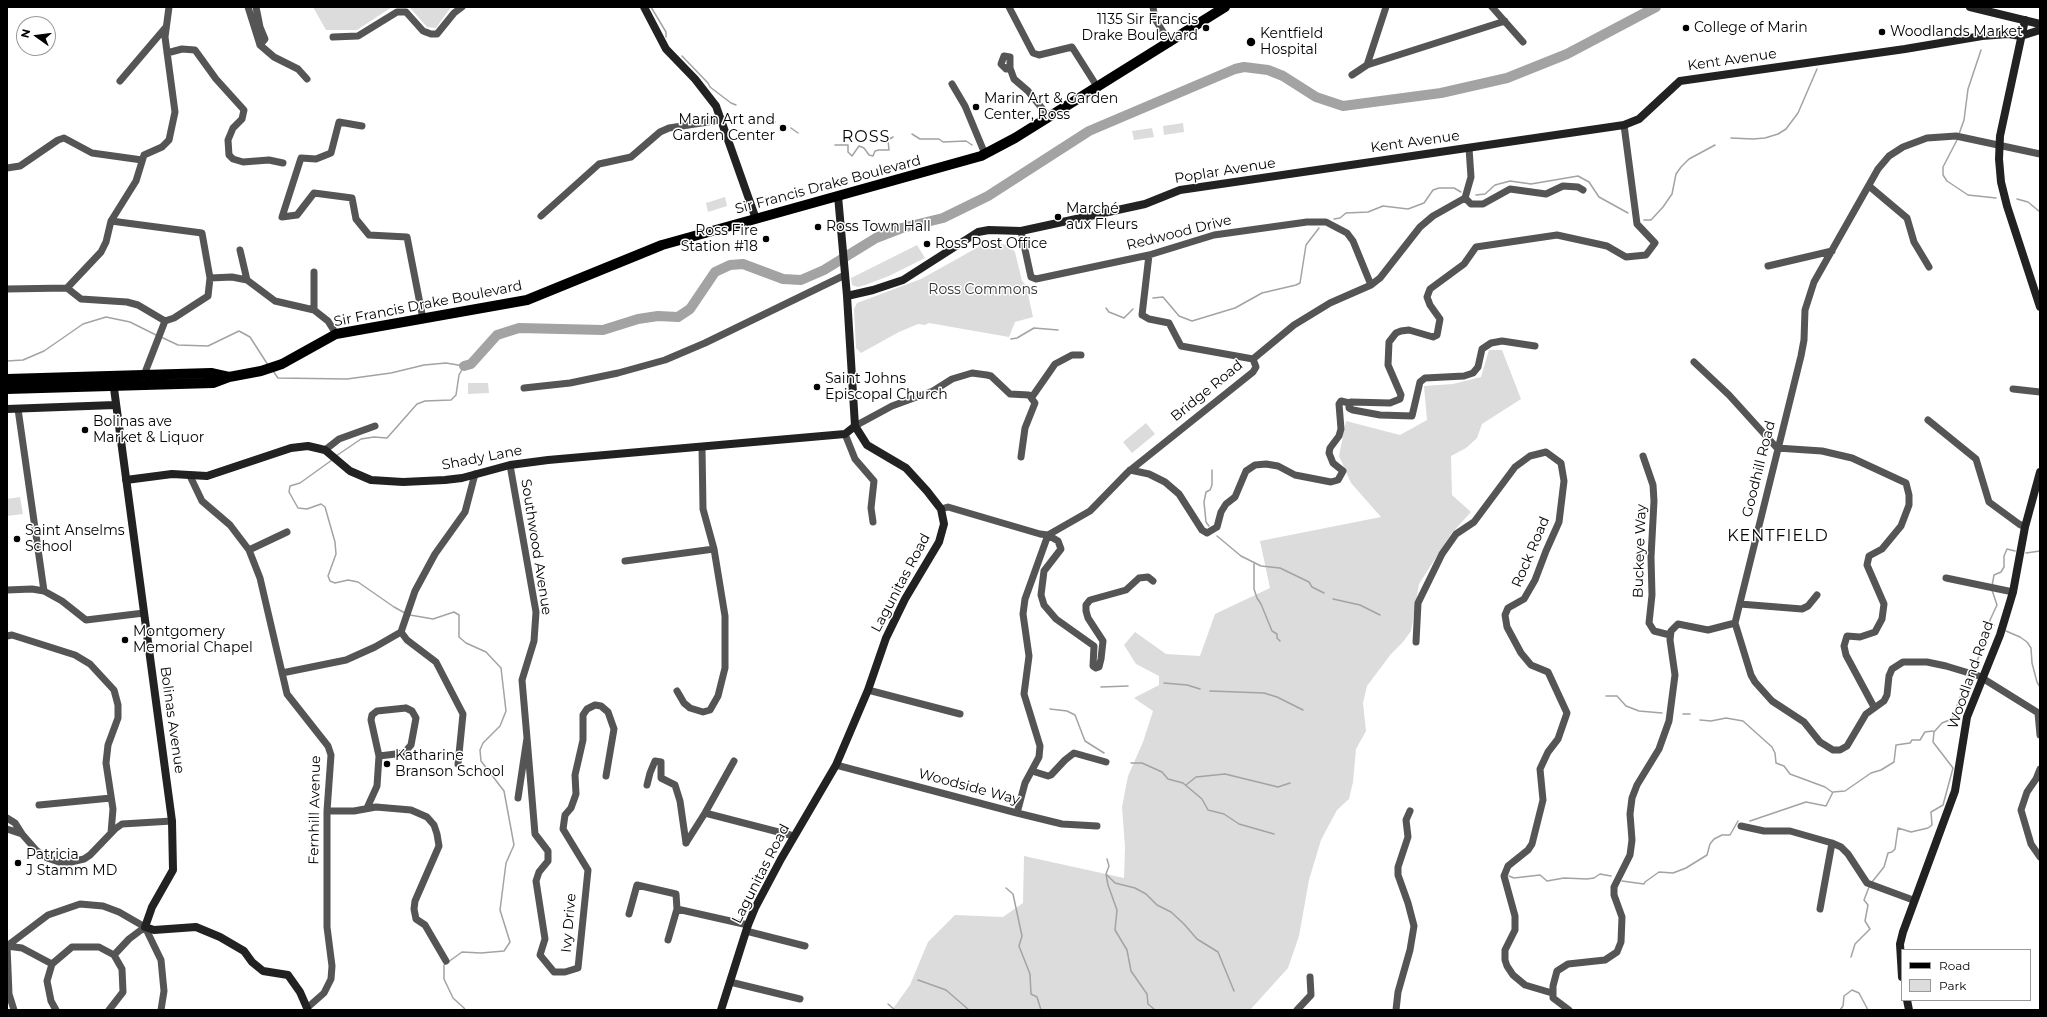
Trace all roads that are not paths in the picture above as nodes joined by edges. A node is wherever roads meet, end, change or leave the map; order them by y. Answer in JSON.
{"nodes":[{"id":1,"x":169,"y":7,"type":"edge"},
{"id":2,"x":248,"y":7,"type":"edge"},
{"id":3,"x":256,"y":7,"type":"edge"},
{"id":4,"x":462,"y":7,"type":"edge"},
{"id":5,"x":644,"y":7,"type":"edge"},
{"id":6,"x":1009,"y":7,"type":"edge"},
{"id":7,"x":1154,"y":7,"type":"edge"},
{"id":8,"x":1225,"y":7,"type":"edge"},
{"id":9,"x":1386,"y":7,"type":"edge"},
{"id":10,"x":1492,"y":7,"type":"edge"},
{"id":11,"x":1970,"y":7,"type":"edge"},
{"id":12,"x":2025,"y":20,"type":"junction"},
{"id":13,"x":1505,"y":21,"type":"junction"},
{"id":14,"x":2040,"y":24,"type":"edge"},
{"id":15,"x":166,"y":27,"type":"junction"},
{"id":16,"x":2040,"y":30,"type":"edge"},
{"id":17,"x":2021,"y":36,"type":"junction"},
{"id":18,"x":333,"y":37,"type":"dead end"},
{"id":19,"x":1523,"y":42,"type":"dead end"},
{"id":20,"x":1170,"y":43,"type":"junction"},
{"id":21,"x":260,"y":45,"type":"junction"},
{"id":22,"x":167,"y":53,"type":"junction"},
{"id":23,"x":1367,"y":65,"type":"junction"},
{"id":24,"x":1010,"y":68,"type":"dead end"},
{"id":25,"x":1352,"y":74,"type":"dead end"},
{"id":26,"x":306,"y":79,"type":"dead end"},
{"id":27,"x":120,"y":81,"type":"dead end"},
{"id":28,"x":952,"y":84,"type":"dead end"},
{"id":29,"x":1098,"y":88,"type":"junction"},
{"id":30,"x":1049,"y":117,"type":"junction"},
{"id":31,"x":721,"y":120,"type":"junction"},
{"id":32,"x":1624,"y":125,"type":"junction"},
{"id":33,"x":362,"y":126,"type":"dead end"},
{"id":34,"x":1999,"y":144,"type":"junction"},
{"id":35,"x":1469,"y":148,"type":"junction"},
{"id":36,"x":985,"y":154,"type":"junction"},
{"id":37,"x":2040,"y":154,"type":"edge"},
{"id":38,"x":142,"y":160,"type":"junction"},
{"id":39,"x":283,"y":163,"type":"dead end"},
{"id":40,"x":7,"y":168,"type":"edge"},
{"id":41,"x":1295,"y":174,"type":"joint"},
{"id":42,"x":1869,"y":186,"type":"junction"},
{"id":43,"x":1583,"y":190,"type":"dead end"},
{"id":44,"x":838,"y":196,"type":"junction"},
{"id":45,"x":1465,"y":198,"type":"junction"},
{"id":46,"x":541,"y":216,"type":"dead end"},
{"id":47,"x":756,"y":219,"type":"junction"},
{"id":48,"x":111,"y":221,"type":"junction"},
{"id":49,"x":1021,"y":231,"type":"junction"},
{"id":50,"x":240,"y":250,"type":"dead end"},
{"id":51,"x":1832,"y":251,"type":"junction"},
{"id":52,"x":1149,"y":255,"type":"junction"},
{"id":53,"x":1768,"y":266,"type":"dead end"},
{"id":54,"x":1929,"y":267,"type":"dead end"},
{"id":55,"x":314,"y":272,"type":"dead end"},
{"id":56,"x":845,"y":275,"type":"junction"},
{"id":57,"x":210,"y":278,"type":"junction"},
{"id":58,"x":246,"y":280,"type":"junction"},
{"id":59,"x":1371,"y":284,"type":"junction"},
{"id":60,"x":67,"y":288,"type":"junction"},
{"id":61,"x":7,"y":289,"type":"edge"},
{"id":62,"x":847,"y":296,"type":"junction"},
{"id":63,"x":2040,"y":307,"type":"edge"},
{"id":64,"x":314,"y":310,"type":"junction"},
{"id":65,"x":423,"y":319,"type":"junction"},
{"id":66,"x":165,"y":321,"type":"junction"},
{"id":67,"x":336,"y":334,"type":"junction"},
{"id":68,"x":1535,"y":346,"type":"dead end"},
{"id":69,"x":1081,"y":355,"type":"dead end"},
{"id":70,"x":1253,"y":359,"type":"junction"},
{"id":71,"x":1694,"y":362,"type":"dead end"},
{"id":72,"x":144,"y":375,"type":"junction"},
{"id":73,"x":228,"y":377,"type":"junction"},
{"id":74,"x":7,"y":379,"type":"edge"},
{"id":75,"x":114,"y":381,"type":"junction"},
{"id":76,"x":524,"y":388,"type":"dead end"},
{"id":77,"x":7,"y":389,"type":"edge"},
{"id":78,"x":2013,"y":389,"type":"dead end"},
{"id":79,"x":2040,"y":392,"type":"edge"},
{"id":80,"x":1032,"y":397,"type":"junction"},
{"id":81,"x":1349,"y":403,"type":"junction"},
{"id":82,"x":115,"y":405,"type":"junction"},
{"id":83,"x":7,"y":409,"type":"edge"},
{"id":84,"x":18,"y":409,"type":"junction"},
{"id":85,"x":1928,"y":420,"type":"dead end"},
{"id":86,"x":376,"y":426,"type":"dead end"},
{"id":87,"x":855,"y":426,"type":"junction"},
{"id":88,"x":845,"y":434,"type":"junction"},
{"id":89,"x":702,"y":447,"type":"junction"},
{"id":90,"x":1777,"y":448,"type":"junction"},
{"id":91,"x":331,"y":455,"type":"junction"},
{"id":92,"x":1643,"y":456,"type":"dead end"},
{"id":93,"x":1021,"y":457,"type":"dead end"},
{"id":94,"x":510,"y":465,"type":"junction"},
{"id":95,"x":1130,"y":470,"type":"junction"},
{"id":96,"x":2040,"y":472,"type":"edge"},
{"id":97,"x":475,"y":474,"type":"junction"},
{"id":98,"x":190,"y":476,"type":"junction"},
{"id":99,"x":126,"y":480,"type":"junction"},
{"id":100,"x":941,"y":509,"type":"junction"},
{"id":101,"x":873,"y":522,"type":"dead end"},
{"id":102,"x":2025,"y":527,"type":"junction"},
{"id":103,"x":287,"y":532,"type":"dead end"},
{"id":104,"x":1048,"y":535,"type":"junction"},
{"id":105,"x":714,"y":549,"type":"junction"},
{"id":106,"x":249,"y":550,"type":"junction"},
{"id":107,"x":625,"y":562,"type":"dead end"},
{"id":108,"x":1946,"y":578,"type":"dead end"},
{"id":109,"x":1153,"y":581,"type":"dead end"},
{"id":110,"x":7,"y":590,"type":"edge"},
{"id":111,"x":44,"y":591,"type":"junction"},
{"id":112,"x":2013,"y":592,"type":"junction"},
{"id":113,"x":1817,"y":595,"type":"dead end"},
{"id":114,"x":1740,"y":604,"type":"junction"},
{"id":115,"x":144,"y":613,"type":"junction"},
{"id":116,"x":1735,"y":623,"type":"junction"},
{"id":117,"x":401,"y":632,"type":"junction"},
{"id":118,"x":1670,"y":635,"type":"junction"},
{"id":119,"x":7,"y":636,"type":"edge"},
{"id":120,"x":1416,"y":642,"type":"dead end"},
{"id":121,"x":282,"y":673,"type":"junction"},
{"id":122,"x":1983,"y":678,"type":"junction"},
{"id":123,"x":868,"y":690,"type":"junction"},
{"id":124,"x":677,"y":691,"type":"dead end"},
{"id":125,"x":1874,"y":707,"type":"junction"},
{"id":126,"x":2039,"y":713,"type":"edge"},
{"id":127,"x":960,"y":714,"type":"dead end"},
{"id":128,"x":2040,"y":735,"type":"edge"},
{"id":129,"x":527,"y":738,"type":"junction"},
{"id":130,"x":379,"y":756,"type":"junction"},
{"id":131,"x":734,"y":761,"type":"dead end"},
{"id":132,"x":1106,"y":762,"type":"dead end"},
{"id":133,"x":458,"y":764,"type":"dead end"},
{"id":134,"x":836,"y":765,"type":"junction"},
{"id":135,"x":2040,"y":769,"type":"edge"},
{"id":136,"x":1032,"y":771,"type":"junction"},
{"id":137,"x":606,"y":776,"type":"dead end"},
{"id":138,"x":647,"y":785,"type":"dead end"},
{"id":139,"x":111,"y":798,"type":"junction"},
{"id":140,"x":518,"y":798,"type":"dead end"},
{"id":141,"x":39,"y":806,"type":"dead end"},
{"id":142,"x":366,"y":808,"type":"junction"},
{"id":143,"x":113,"y":809,"type":"junction"},
{"id":144,"x":327,"y":811,"type":"junction"},
{"id":145,"x":1410,"y":811,"type":"dead end"},
{"id":146,"x":705,"y":813,"type":"junction"},
{"id":147,"x":1017,"y":814,"type":"junction"},
{"id":148,"x":7,"y":818,"type":"edge"},
{"id":149,"x":172,"y":821,"type":"junction"},
{"id":150,"x":126,"y":823,"type":"junction"},
{"id":151,"x":1097,"y":826,"type":"dead end"},
{"id":152,"x":1741,"y":826,"type":"dead end"},
{"id":153,"x":7,"y":830,"type":"edge"},
{"id":154,"x":111,"y":833,"type":"junction"},
{"id":155,"x":22,"y":834,"type":"junction"},
{"id":156,"x":794,"y":836,"type":"junction"},
{"id":157,"x":1832,"y":843,"type":"junction"},
{"id":158,"x":2040,"y":857,"type":"edge"},
{"id":159,"x":1913,"y":900,"type":"junction"},
{"id":160,"x":677,"y":909,"type":"junction"},
{"id":161,"x":1820,"y":909,"type":"dead end"},
{"id":162,"x":629,"y":914,"type":"dead end"},
{"id":163,"x":145,"y":927,"type":"junction"},
{"id":164,"x":747,"y":928,"type":"junction"},
{"id":165,"x":668,"y":940,"type":"dead end"},
{"id":166,"x":7,"y":946,"type":"edge"},
{"id":167,"x":805,"y":946,"type":"dead end"},
{"id":168,"x":114,"y":955,"type":"junction"},
{"id":169,"x":1901,"y":960,"type":"edge"},
{"id":170,"x":446,"y":961,"type":"dead end"},
{"id":171,"x":52,"y":964,"type":"junction"},
{"id":172,"x":1310,"y":977,"type":"dead end"},
{"id":173,"x":730,"y":982,"type":"junction"},
{"id":174,"x":1552,"y":993,"type":"junction"},
{"id":175,"x":8,"y":994,"type":"edge"},
{"id":176,"x":800,"y":999,"type":"dead end"},
{"id":177,"x":307,"y":1009,"type":"edge"},
{"id":178,"x":14,"y":1010,"type":"edge"},
{"id":179,"x":56,"y":1010,"type":"edge"},
{"id":180,"x":109,"y":1010,"type":"edge"},
{"id":181,"x":160,"y":1010,"type":"edge"},
{"id":182,"x":721,"y":1010,"type":"edge"},
{"id":183,"x":1297,"y":1010,"type":"edge"},
{"id":184,"x":1396,"y":1010,"type":"edge"},
{"id":185,"x":1569,"y":1010,"type":"edge"}],
"edges":[{"from":1,"to":15,"type":"street"},
{"from":2,"to":21,"type":"street"},
{"from":3,"to":21,"type":"street"},
{"from":4,"to":18,"type":"street"},
{"from":5,"to":31,"type":"street"},
{"from":6,"to":29,"type":"street"},
{"from":7,"to":20,"type":"street"},
{"from":8,"to":20,"type":"main road","name":"Sir Francis Drake Boulevard"},
{"from":9,"to":23,"type":"street"},
{"from":10,"to":13,"type":"street"},
{"from":11,"to":12,"type":"street"},
{"from":12,"to":14,"type":"street"},
{"from":12,"to":17,"type":"street"},
{"from":13,"to":19,"type":"street"},
{"from":13,"to":23,"type":"street"},
{"from":15,"to":22,"type":"street"},
{"from":15,"to":27,"type":"street"},
{"from":16,"to":17,"type":"street"},
{"from":17,"to":32,"type":"street","name":"Kent Avenue"},
{"from":17,"to":34,"type":"street"},
{"from":20,"to":29,"type":"main road","name":"Sir Francis Drake Boulevard"},
{"from":21,"to":26,"type":"street"},
{"from":22,"to":38,"type":"street"},
{"from":22,"to":39,"type":"street"},
{"from":23,"to":25,"type":"street"},
{"from":24,"to":30,"type":"street"},
{"from":28,"to":36,"type":"street"},
{"from":29,"to":30,"type":"main road","name":"Sir Francis Drake Boulevard"},
{"from":30,"to":36,"type":"main road","name":"Sir Francis Drake Boulevard"},
{"from":31,"to":46,"type":"street"},
{"from":31,"to":47,"type":"street"},
{"from":32,"to":35,"type":"street","name":"Kent Avenue"},
{"from":32,"to":81,"type":"street"},
{"from":33,"to":65,"type":"street"},
{"from":34,"to":37,"type":"street","name":"Goodhill Road"},
{"from":34,"to":42,"type":"street","name":"Goodhill Road"},
{"from":34,"to":63,"type":"street"},
{"from":35,"to":41,"type":"street","name":"Kent Avenue"},
{"from":35,"to":45,"type":"street"},
{"from":36,"to":44,"type":"main road","name":"Sir Francis Drake Boulevard"},
{"from":38,"to":40,"type":"street"},
{"from":38,"to":48,"type":"street"},
{"from":41,"to":49,"type":"street","name":"Poplar Avenue"},
{"from":42,"to":51,"type":"street","name":"Goodhill Road"},
{"from":42,"to":54,"type":"street"},
{"from":43,"to":45,"type":"street"},
{"from":44,"to":47,"type":"main road","name":"Sir Francis Drake Boulevard"},
{"from":44,"to":56,"type":"street"},
{"from":45,"to":59,"type":"street","name":"Bridge Road"},
{"from":47,"to":65,"type":"main road","name":"Sir Francis Drake Boulevard"},
{"from":48,"to":57,"type":"street"},
{"from":48,"to":60,"type":"street"},
{"from":49,"to":52,"type":"street","name":"Redwood Drive"},
{"from":49,"to":62,"type":"street","name":"Poplar Avenue"},
{"from":50,"to":58,"type":"street"},
{"from":51,"to":53,"type":"street"},
{"from":51,"to":90,"type":"street","name":"Goodhill Road"},
{"from":52,"to":59,"type":"street","name":"Redwood Drive"},
{"from":52,"to":70,"type":"street"},
{"from":55,"to":64,"type":"street"},
{"from":56,"to":62,"type":"street"},
{"from":56,"to":76,"type":"street"},
{"from":57,"to":58,"type":"street"},
{"from":57,"to":66,"type":"street"},
{"from":58,"to":64,"type":"street"},
{"from":59,"to":70,"type":"street","name":"Bridge Road"},
{"from":60,"to":61,"type":"street"},
{"from":60,"to":66,"type":"street"},
{"from":62,"to":87,"type":"street"},
{"from":64,"to":67,"type":"street"},
{"from":65,"to":67,"type":"main road","name":"Sir Francis Drake Boulevard"},
{"from":66,"to":72,"type":"street"},
{"from":67,"to":73,"type":"main road","name":"Sir Francis Drake Boulevard"},
{"from":68,"to":81,"type":"street"},
{"from":69,"to":80,"type":"street"},
{"from":70,"to":95,"type":"street","name":"Bridge Road"},
{"from":71,"to":90,"type":"street"},
{"from":72,"to":73,"type":"main road","name":"Sir Francis Drake Boulevard"},
{"from":72,"to":75,"type":"main road","name":"Sir Francis Drake Boulevard"},
{"from":73,"to":75,"type":"main road","name":"Sir Francis Drake Boulevard"},
{"from":74,"to":75,"type":"main road","name":"Sir Francis Drake Boulevard"},
{"from":75,"to":77,"type":"main road","name":"Sir Francis Drake Boulevard"},
{"from":75,"to":82,"type":"street","name":"Bolinas Avenue"},
{"from":78,"to":79,"type":"street"},
{"from":80,"to":87,"type":"street"},
{"from":80,"to":93,"type":"street"},
{"from":81,"to":95,"type":"street"},
{"from":82,"to":84,"type":"street"},
{"from":82,"to":99,"type":"street","name":"Bolinas Avenue"},
{"from":83,"to":84,"type":"street"},
{"from":84,"to":111,"type":"street"},
{"from":85,"to":102,"type":"street"},
{"from":86,"to":91,"type":"street"},
{"from":87,"to":88,"type":"street"},
{"from":87,"to":100,"type":"street"},
{"from":88,"to":89,"type":"street","name":"Shady Lane"},
{"from":88,"to":101,"type":"street"},
{"from":89,"to":94,"type":"street","name":"Shady Lane"},
{"from":89,"to":105,"type":"street"},
{"from":90,"to":114,"type":"street","name":"Goodhill Road"},
{"from":90,"to":125,"type":"street"},
{"from":91,"to":97,"type":"street","name":"Shady Lane"},
{"from":91,"to":98,"type":"street","name":"Shady Lane"},
{"from":92,"to":118,"type":"street","name":"Buckeye Way"},
{"from":94,"to":97,"type":"street","name":"Shady Lane"},
{"from":94,"to":129,"type":"street","name":"Southwood Avenue"},
{"from":95,"to":104,"type":"street","name":"Bridge Road"},
{"from":96,"to":102,"type":"street","name":"Woodland Road"},
{"from":97,"to":117,"type":"street"},
{"from":98,"to":99,"type":"street","name":"Shady Lane"},
{"from":98,"to":106,"type":"street","name":"Fernhill Avenue"},
{"from":99,"to":115,"type":"street","name":"Bolinas Avenue"},
{"from":100,"to":104,"type":"street"},
{"from":100,"to":123,"type":"street","name":"Lagunitas Road"},
{"from":102,"to":112,"type":"street","name":"Woodland Road"},
{"from":103,"to":106,"type":"street"},
{"from":104,"to":109,"type":"street"},
{"from":104,"to":136,"type":"street"},
{"from":105,"to":107,"type":"street"},
{"from":105,"to":124,"type":"street"},
{"from":106,"to":121,"type":"street","name":"Fernhill Avenue"},
{"from":108,"to":112,"type":"street"},
{"from":110,"to":111,"type":"street"},
{"from":111,"to":115,"type":"street"},
{"from":112,"to":122,"type":"street","name":"Woodland Road"},
{"from":113,"to":114,"type":"street"},
{"from":114,"to":116,"type":"street","name":"Goodhill Road"},
{"from":115,"to":149,"type":"street","name":"Bolinas Avenue"},
{"from":116,"to":118,"type":"street"},
{"from":116,"to":125,"type":"street"},
{"from":117,"to":121,"type":"street"},
{"from":117,"to":133,"type":"street"},
{"from":118,"to":174,"type":"street"},
{"from":119,"to":139,"type":"street"},
{"from":120,"to":174,"type":"street","name":"Rock Road"},
{"from":121,"to":144,"type":"street","name":"Fernhill Avenue"},
{"from":122,"to":125,"type":"street"},
{"from":122,"to":126,"type":"street"},
{"from":122,"to":159,"type":"street","name":"Woodland Road"},
{"from":123,"to":127,"type":"street"},
{"from":123,"to":134,"type":"street","name":"Lagunitas Road"},
{"from":126,"to":128,"type":"street"},
{"from":129,"to":137,"type":"street","name":"Ivy Drive"},
{"from":129,"to":140,"type":"street","name":"Southwood Avenue"},
{"from":130,"to":130,"type":"street"},
{"from":130,"to":142,"type":"street"},
{"from":131,"to":146,"type":"street"},
{"from":132,"to":136,"type":"street"},
{"from":134,"to":147,"type":"street","name":"Woodside Way"},
{"from":134,"to":156,"type":"street","name":"Lagunitas Road"},
{"from":135,"to":158,"type":"street"},
{"from":136,"to":147,"type":"street"},
{"from":138,"to":146,"type":"street"},
{"from":139,"to":141,"type":"street"},
{"from":139,"to":143,"type":"street"},
{"from":142,"to":144,"type":"street"},
{"from":142,"to":170,"type":"street"},
{"from":143,"to":150,"type":"street"},
{"from":143,"to":154,"type":"street"},
{"from":144,"to":177,"type":"street","name":"Fernhill Avenue"},
{"from":145,"to":184,"type":"street"},
{"from":146,"to":156,"type":"street"},
{"from":147,"to":151,"type":"street","name":"Woodside Way"},
{"from":148,"to":155,"type":"street"},
{"from":149,"to":150,"type":"street"},
{"from":149,"to":163,"type":"street","name":"Bolinas Avenue"},
{"from":150,"to":154,"type":"street"},
{"from":152,"to":157,"type":"street"},
{"from":153,"to":155,"type":"street"},
{"from":154,"to":155,"type":"street"},
{"from":156,"to":164,"type":"street","name":"Lagunitas Road"},
{"from":157,"to":159,"type":"street"},
{"from":157,"to":161,"type":"street"},
{"from":159,"to":169,"type":"street","name":"Woodland Road"},
{"from":160,"to":162,"type":"street"},
{"from":160,"to":164,"type":"street"},
{"from":160,"to":165,"type":"street"},
{"from":163,"to":166,"type":"street"},
{"from":163,"to":168,"type":"street"},
{"from":163,"to":177,"type":"street"},
{"from":163,"to":181,"type":"street"},
{"from":164,"to":167,"type":"street"},
{"from":164,"to":173,"type":"street","name":"Lagunitas Road"},
{"from":166,"to":171,"type":"street"},
{"from":166,"to":175,"type":"street"},
{"from":168,"to":171,"type":"street"},
{"from":168,"to":180,"type":"street"},
{"from":171,"to":179,"type":"street"},
{"from":172,"to":183,"type":"street"},
{"from":173,"to":176,"type":"street"},
{"from":173,"to":182,"type":"street","name":"Lagunitas Road"},
{"from":174,"to":185,"type":"street"},
{"from":175,"to":178,"type":"street"}]}
